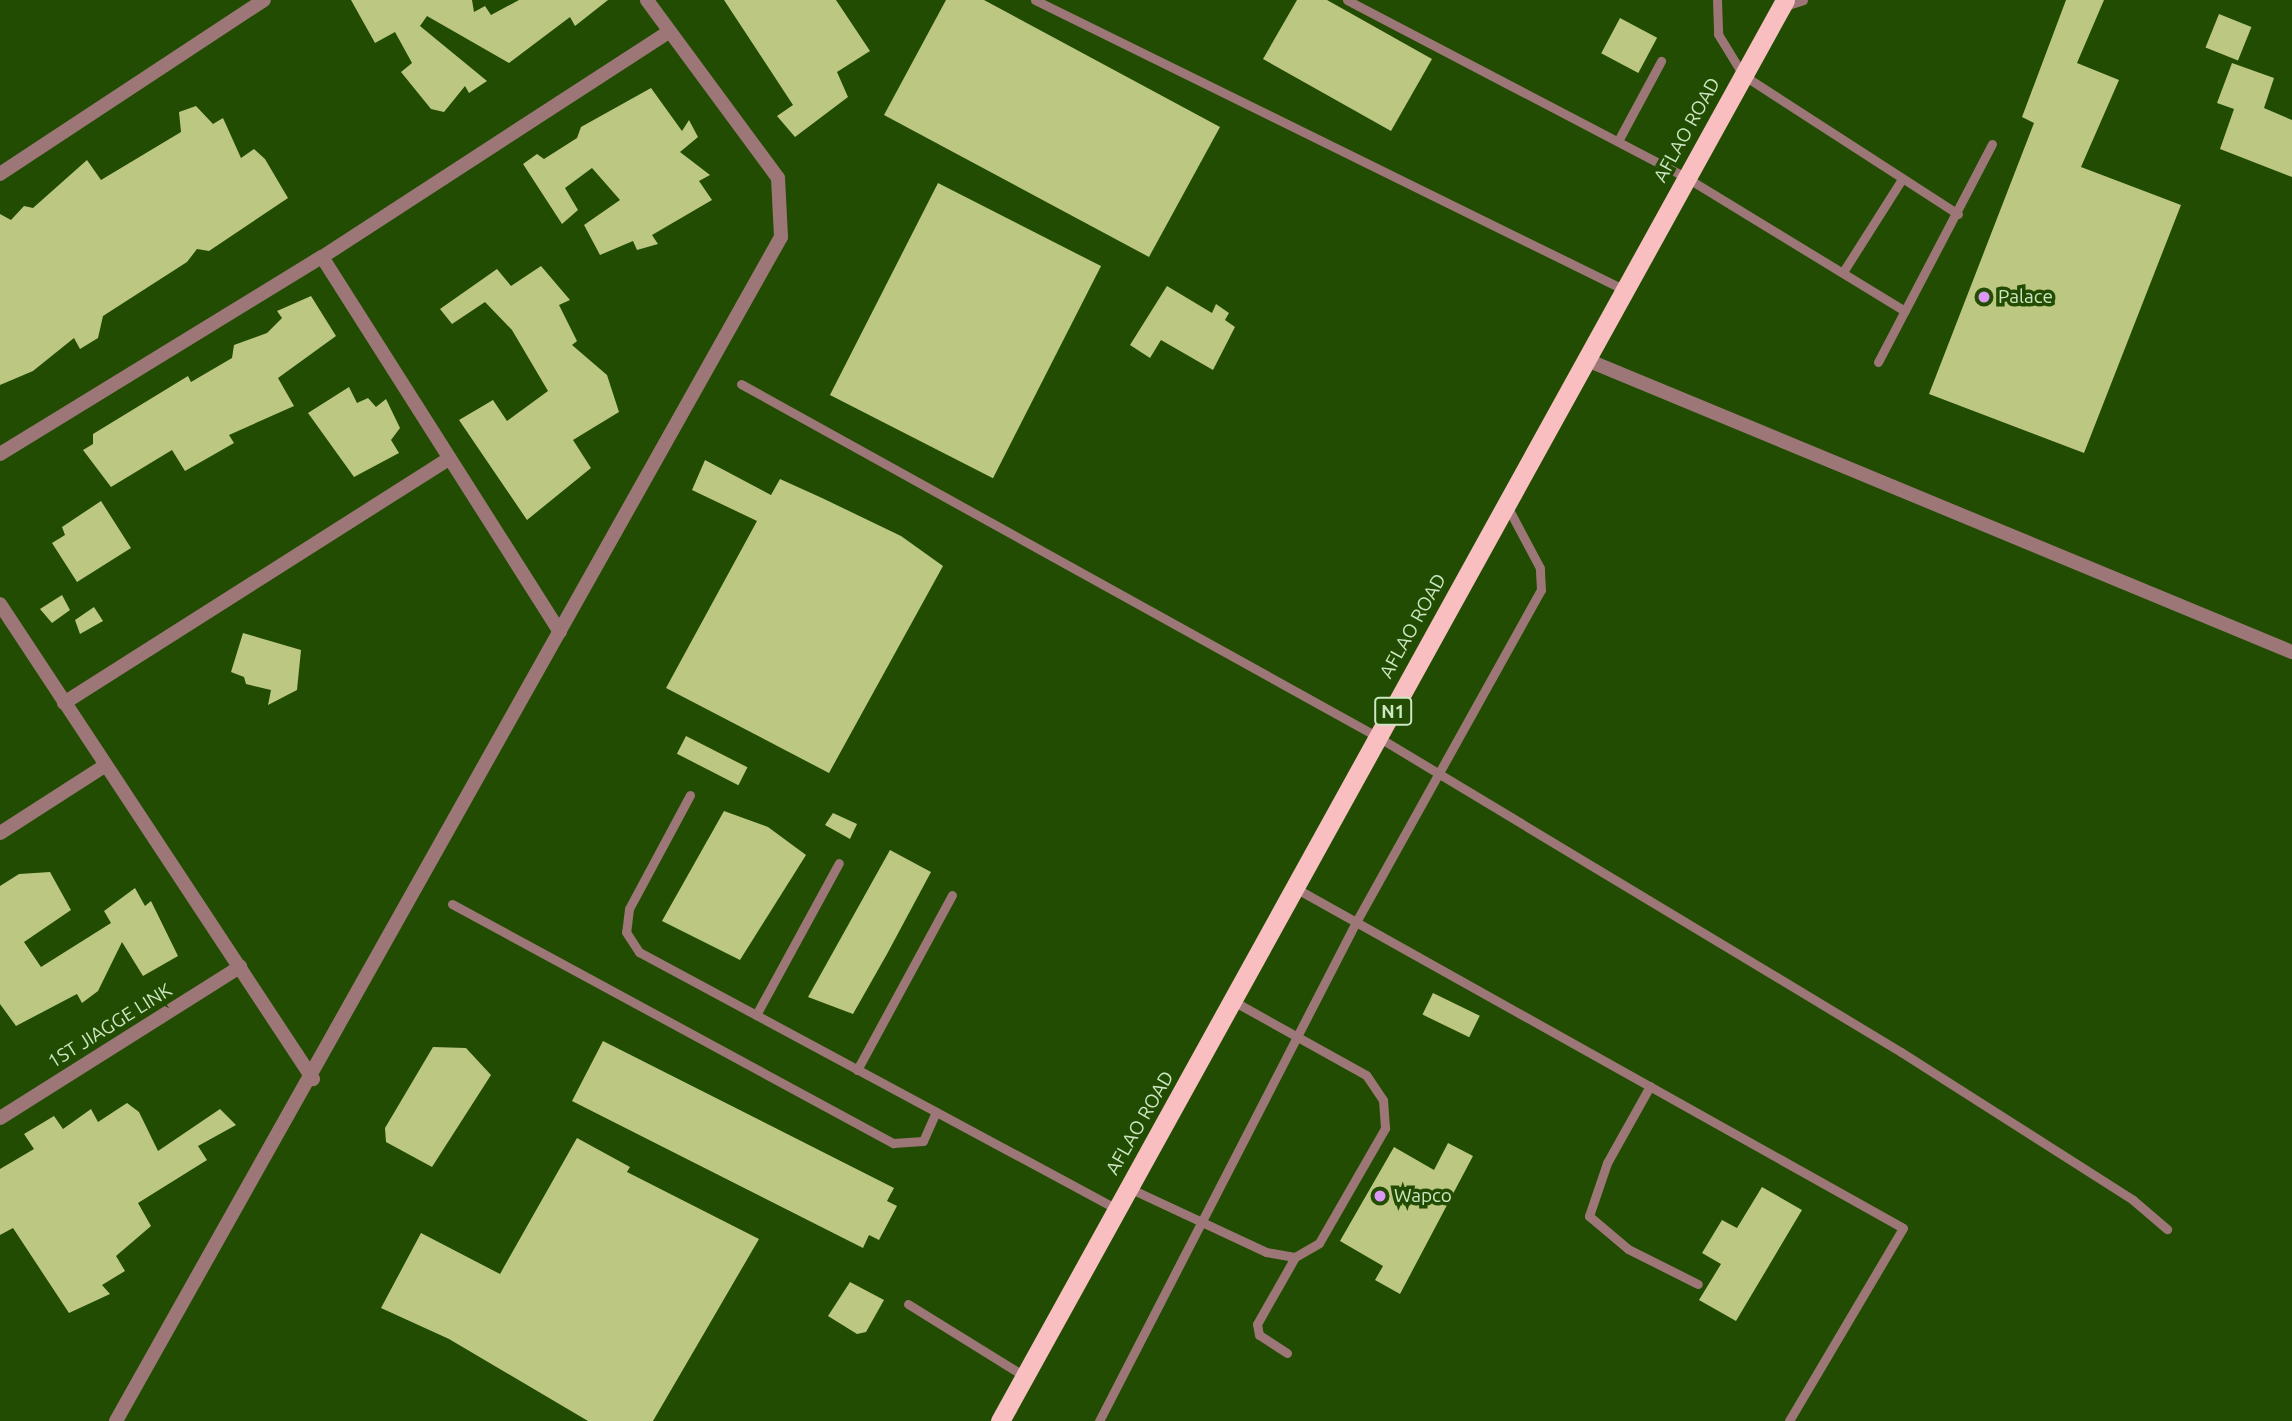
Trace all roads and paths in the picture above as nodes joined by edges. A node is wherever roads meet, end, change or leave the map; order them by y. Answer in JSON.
{"nodes":[{"id":1,"x":264,"y":0,"type":"edge"},
{"id":2,"x":647,"y":0,"type":"edge"},
{"id":3,"x":1035,"y":0,"type":"edge"},
{"id":4,"x":1347,"y":0,"type":"edge"},
{"id":5,"x":1717,"y":0,"type":"edge"},
{"id":6,"x":1803,"y":0,"type":"edge"},
{"id":7,"x":1783,"y":4,"type":"edge"},
{"id":8,"x":668,"y":32,"type":"junction"},
{"id":9,"x":1661,"y":61,"type":"dead end"},
{"id":10,"x":1743,"y":75,"type":"junction"},
{"id":11,"x":1618,"y":141,"type":"junction"},
{"id":12,"x":1992,"y":144,"type":"dead end"},
{"id":13,"x":0,"y":174,"type":"edge"},
{"id":14,"x":1687,"y":178,"type":"junction"},
{"id":15,"x":1902,"y":179,"type":"junction"},
{"id":16,"x":1958,"y":214,"type":"junction"},
{"id":17,"x":322,"y":257,"type":"junction"},
{"id":18,"x":1843,"y":272,"type":"junction"},
{"id":19,"x":1625,"y":290,"type":"junction"},
{"id":20,"x":1905,"y":311,"type":"junction"},
{"id":21,"x":1587,"y":360,"type":"junction"},
{"id":22,"x":1878,"y":362,"type":"dead end"},
{"id":23,"x":741,"y":384,"type":"dead end"},
{"id":24,"x":0,"y":454,"type":"edge"},
{"id":25,"x":447,"y":460,"type":"junction"},
{"id":26,"x":1506,"y":504,"type":"junction"},
{"id":27,"x":0,"y":604,"type":"edge"},
{"id":28,"x":560,"y":632,"type":"junction"},
{"id":29,"x":2292,"y":652,"type":"edge"},
{"id":30,"x":64,"y":703,"type":"junction"},
{"id":31,"x":1378,"y":737,"type":"junction"},
{"id":32,"x":103,"y":767,"type":"junction"},
{"id":33,"x":1442,"y":776,"type":"junction"},
{"id":34,"x":690,"y":794,"type":"dead end"},
{"id":35,"x":0,"y":834,"type":"edge"},
{"id":36,"x":839,"y":863,"type":"dead end"},
{"id":37,"x":1297,"y":889,"type":"junction"},
{"id":38,"x":952,"y":895,"type":"dead end"},
{"id":39,"x":452,"y":904,"type":"dead end"},
{"id":40,"x":1356,"y":922,"type":"junction"},
{"id":41,"x":240,"y":967,"type":"junction"},
{"id":42,"x":1235,"y":1002,"type":"junction"},
{"id":43,"x":757,"y":1015,"type":"junction"},
{"id":44,"x":1298,"y":1037,"type":"junction"},
{"id":45,"x":857,"y":1070,"type":"junction"},
{"id":46,"x":313,"y":1079,"type":"junction"},
{"id":47,"x":1650,"y":1086,"type":"junction"},
{"id":48,"x":936,"y":1112,"type":"junction"},
{"id":49,"x":0,"y":1118,"type":"edge"},
{"id":50,"x":1129,"y":1188,"type":"junction"},
{"id":51,"x":1117,"y":1209,"type":"junction"},
{"id":52,"x":1202,"y":1222,"type":"junction"},
{"id":53,"x":2167,"y":1229,"type":"dead end"},
{"id":54,"x":1295,"y":1257,"type":"junction"},
{"id":55,"x":1698,"y":1284,"type":"dead end"},
{"id":56,"x":908,"y":1304,"type":"dead end"},
{"id":57,"x":1287,"y":1353,"type":"dead end"},
{"id":58,"x":1024,"y":1376,"type":"junction"},
{"id":59,"x":116,"y":1421,"type":"edge"},
{"id":60,"x":1000,"y":1421,"type":"edge"},
{"id":61,"x":1099,"y":1421,"type":"edge"},
{"id":62,"x":1788,"y":1421,"type":"edge"}],
"edges":[{"from":1,"to":13,"type":"street"},
{"from":2,"to":8,"type":"street"},
{"from":3,"to":19,"type":"lane"},
{"from":4,"to":11,"type":"lane"},
{"from":5,"to":10,"type":"lane"},
{"from":6,"to":7,"type":"lane"},
{"from":7,"to":10,"type":"highway","name":"AFLAO ROAD","number":"N1"},
{"from":8,"to":17,"type":"street"},
{"from":8,"to":28,"type":"street"},
{"from":9,"to":11,"type":"lane"},
{"from":10,"to":14,"type":"highway","name":"AFLAO ROAD","number":"N1"},
{"from":10,"to":15,"type":"lane"},
{"from":11,"to":14,"type":"lane"},
{"from":12,"to":16,"type":"lane"},
{"from":14,"to":18,"type":"lane"},
{"from":14,"to":19,"type":"highway","name":"AFLAO ROAD","number":"N1"},
{"from":15,"to":16,"type":"lane"},
{"from":15,"to":18,"type":"lane"},
{"from":16,"to":20,"type":"lane"},
{"from":17,"to":24,"type":"street"},
{"from":17,"to":25,"type":"street"},
{"from":18,"to":20,"type":"lane"},
{"from":19,"to":21,"type":"highway","name":"AFLAO ROAD","number":"N1"},
{"from":20,"to":22,"type":"lane"},
{"from":21,"to":26,"type":"highway","name":"AFLAO ROAD","number":"N1"},
{"from":21,"to":29,"type":"street"},
{"from":23,"to":31,"type":"lane"},
{"from":25,"to":28,"type":"street"},
{"from":25,"to":30,"type":"street"},
{"from":26,"to":31,"type":"highway","name":"AFLAO ROAD","number":"N1"},
{"from":26,"to":33,"type":"lane"},
{"from":27,"to":30,"type":"street"},
{"from":28,"to":46,"type":"street"},
{"from":30,"to":32,"type":"street"},
{"from":31,"to":33,"type":"lane"},
{"from":31,"to":37,"type":"highway","name":"AFLAO ROAD","number":"N1"},
{"from":32,"to":35,"type":"street"},
{"from":32,"to":41,"type":"street"},
{"from":33,"to":40,"type":"lane"},
{"from":33,"to":53,"type":"lane"},
{"from":34,"to":43,"type":"lane"},
{"from":36,"to":43,"type":"lane"},
{"from":37,"to":40,"type":"lane"},
{"from":37,"to":42,"type":"highway","name":"AFLAO ROAD","number":"N1"},
{"from":38,"to":45,"type":"lane"},
{"from":39,"to":48,"type":"lane"},
{"from":40,"to":44,"type":"lane"},
{"from":40,"to":47,"type":"lane"},
{"from":41,"to":46,"type":"street"},
{"from":41,"to":49,"type":"street","name":"1ST JIAGGE LINK"},
{"from":42,"to":44,"type":"lane"},
{"from":42,"to":50,"type":"highway","name":"AFLAO ROAD","number":"N1"},
{"from":43,"to":45,"type":"lane"},
{"from":44,"to":52,"type":"lane"},
{"from":44,"to":54,"type":"lane"},
{"from":45,"to":48,"type":"lane"},
{"from":46,"to":59,"type":"street"},
{"from":47,"to":55,"type":"lane"},
{"from":47,"to":62,"type":"lane"},
{"from":48,"to":51,"type":"lane"},
{"from":50,"to":51,"type":"highway","name":"AFLAO ROAD","number":"N1"},
{"from":50,"to":52,"type":"lane"},
{"from":51,"to":58,"type":"highway","name":"AFLAO ROAD","number":"N1"},
{"from":52,"to":54,"type":"lane"},
{"from":52,"to":61,"type":"lane"},
{"from":54,"to":57,"type":"lane"},
{"from":56,"to":58,"type":"lane"},
{"from":58,"to":60,"type":"highway","name":"AFLAO ROAD","number":"N1"}]}
